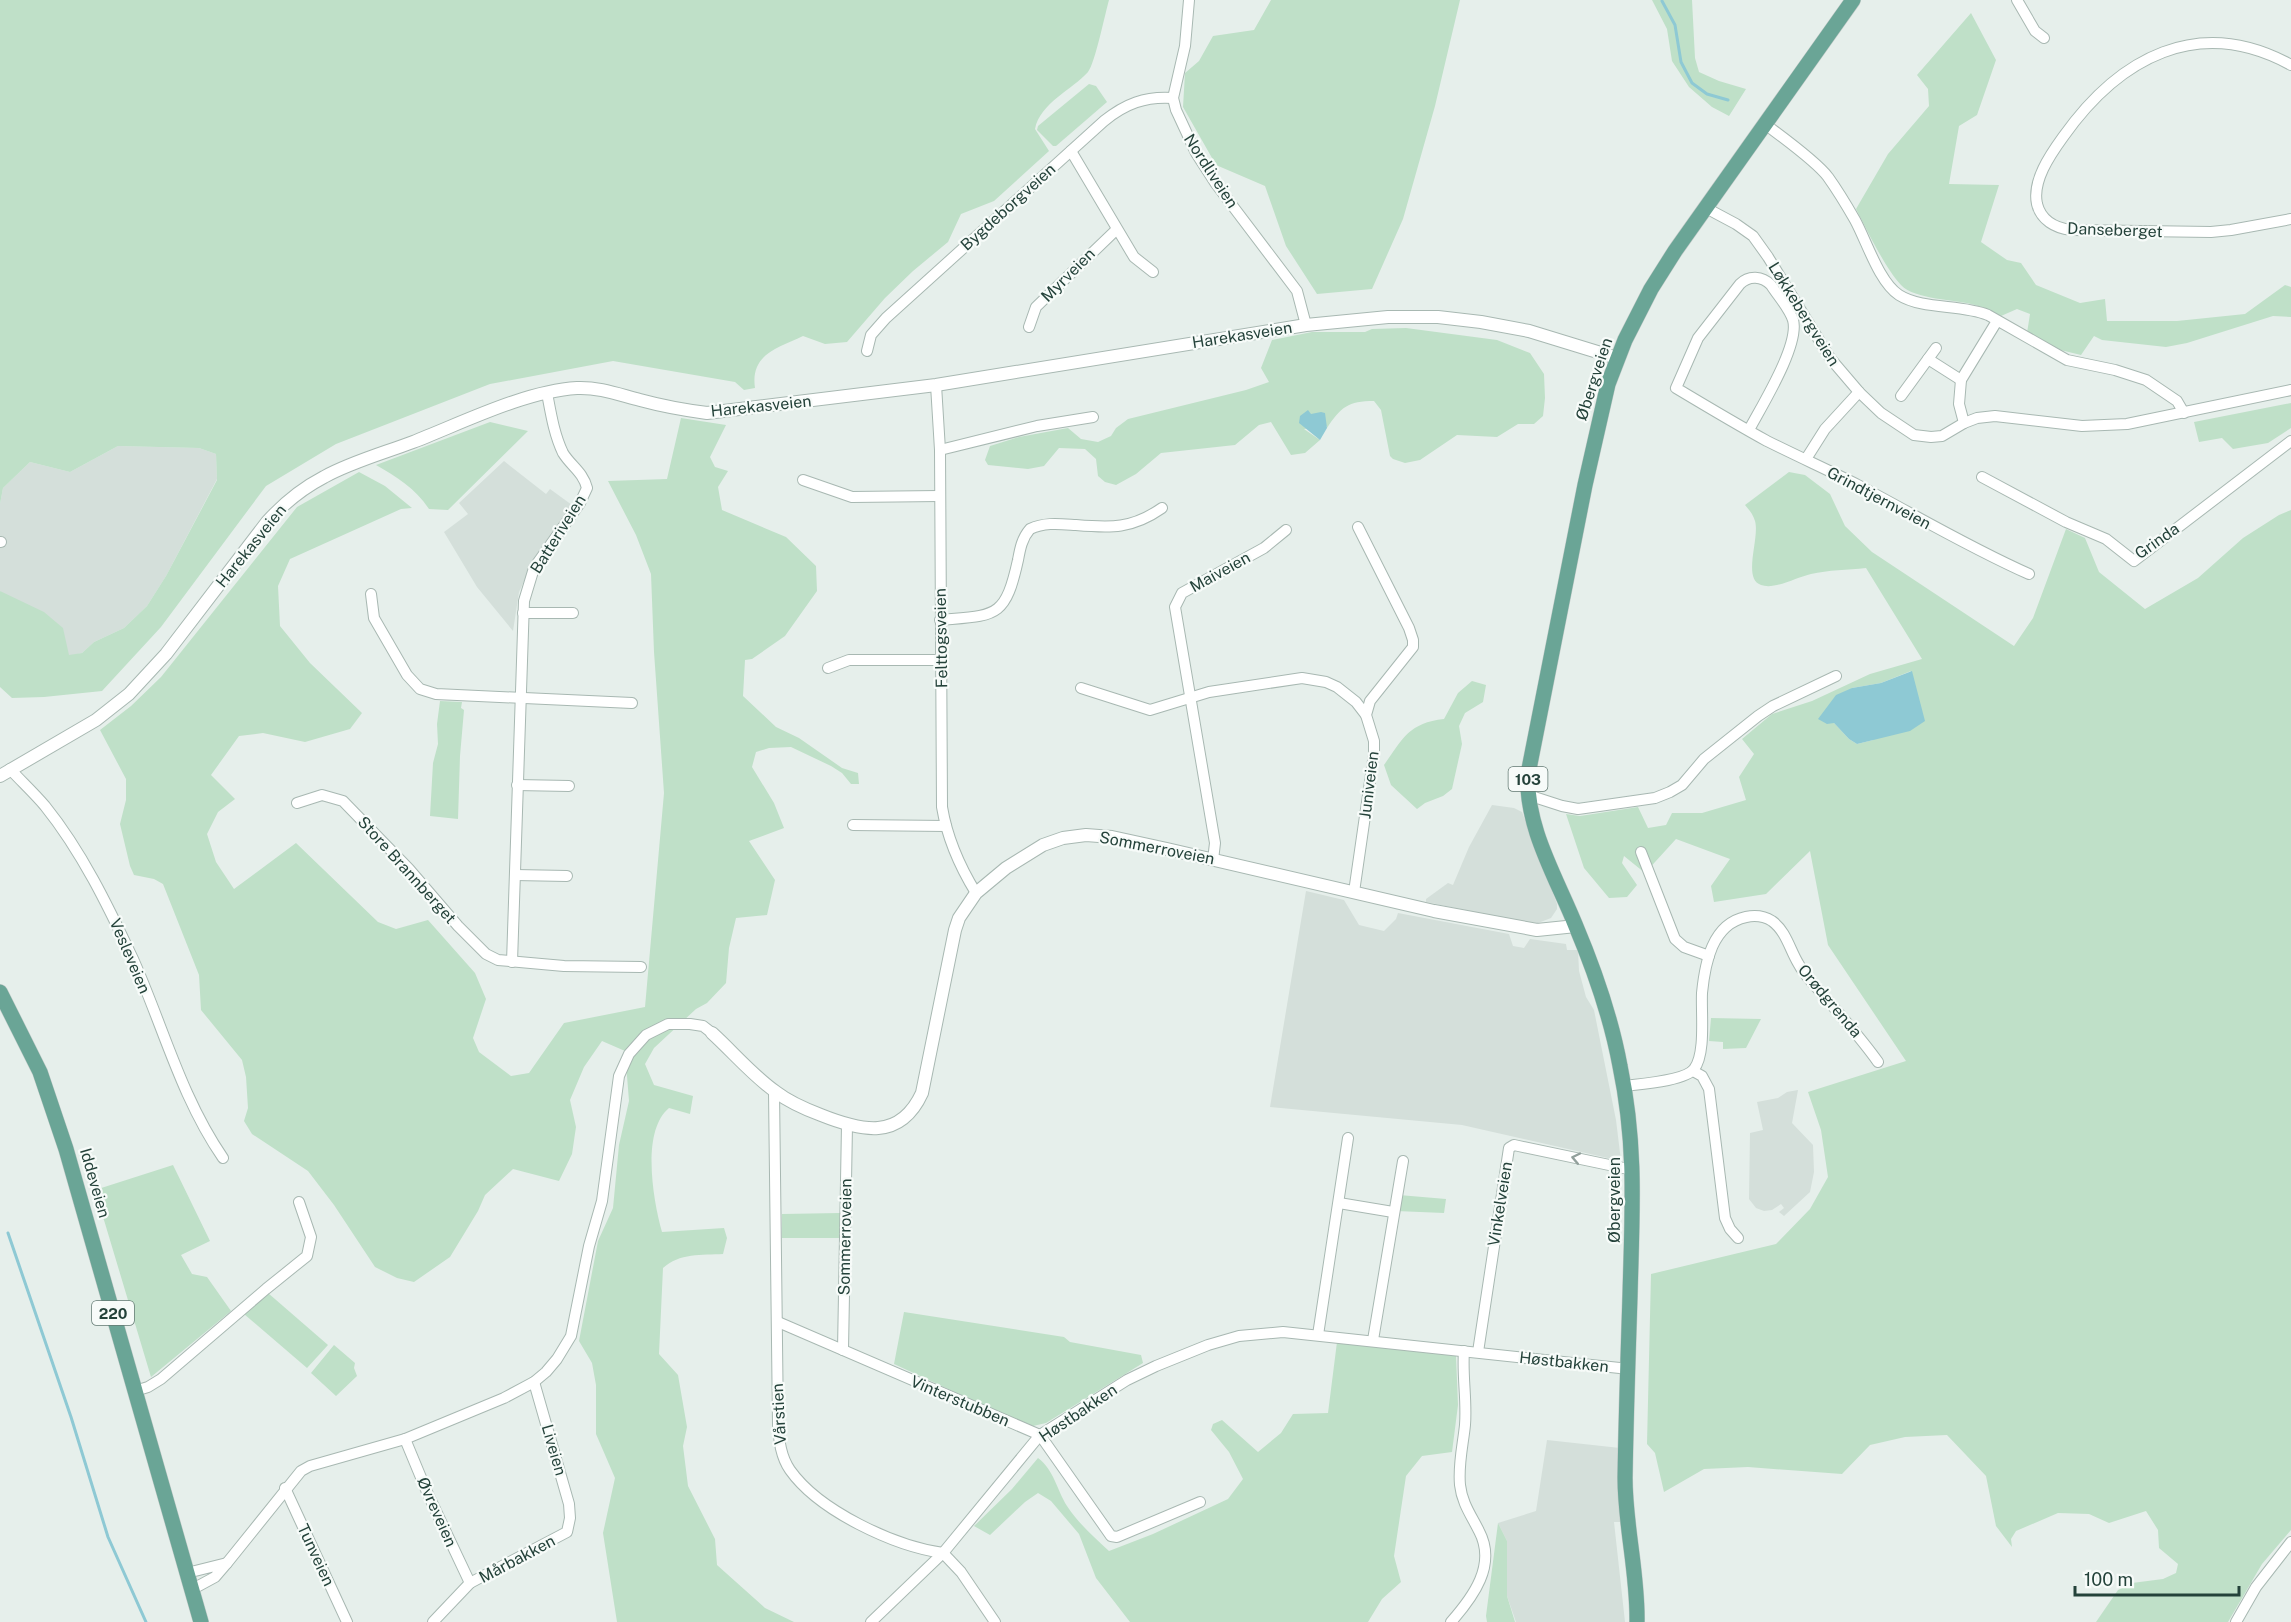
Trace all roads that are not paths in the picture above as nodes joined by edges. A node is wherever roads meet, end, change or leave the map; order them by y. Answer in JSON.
{"nodes":[{"id":1,"x":1189,"y":0,"type":"edge"},
{"id":2,"x":1853,"y":0,"type":"edge"},
{"id":3,"x":2017,"y":0,"type":"edge"},
{"id":4,"x":2044,"y":38,"type":"dead end"},
{"id":5,"x":2291,"y":65,"type":"edge"},
{"id":6,"x":1173,"y":98,"type":"junction"},
{"id":7,"x":1765,"y":124,"type":"junction"},
{"id":8,"x":1071,"y":151,"type":"junction"},
{"id":9,"x":1706,"y":208,"type":"junction"},
{"id":10,"x":2291,"y":219,"type":"edge"},
{"id":11,"x":1116,"y":230,"type":"junction"},
{"id":12,"x":1153,"y":272,"type":"dead end"},
{"id":13,"x":1997,"y":321,"type":"junction"},
{"id":14,"x":1306,"y":325,"type":"junction"},
{"id":15,"x":1029,"y":327,"type":"dead end"},
{"id":16,"x":1936,"y":348,"type":"dead end"},
{"id":17,"x":867,"y":351,"type":"dead end"},
{"id":18,"x":1617,"y":358,"type":"junction"},
{"id":19,"x":1929,"y":359,"type":"junction"},
{"id":20,"x":1961,"y":380,"type":"junction"},
{"id":21,"x":936,"y":385,"type":"junction"},
{"id":22,"x":2291,"y":390,"type":"edge"},
{"id":23,"x":1858,"y":392,"type":"junction"},
{"id":24,"x":547,"y":393,"type":"junction"},
{"id":25,"x":1901,"y":396,"type":"dead end"},
{"id":26,"x":2184,"y":413,"type":"junction"},
{"id":27,"x":1093,"y":417,"type":"dead end"},
{"id":28,"x":1964,"y":423,"type":"junction"},
{"id":29,"x":1749,"y":430,"type":"junction"},
{"id":30,"x":2291,"y":441,"type":"edge"},
{"id":31,"x":940,"y":450,"type":"junction"},
{"id":32,"x":1806,"y":459,"type":"junction"},
{"id":33,"x":1982,"y":477,"type":"dead end"},
{"id":34,"x":803,"y":480,"type":"dead end"},
{"id":35,"x":939,"y":496,"type":"junction"},
{"id":36,"x":1162,"y":508,"type":"dead end"},
{"id":37,"x":1358,"y":527,"type":"dead end"},
{"id":38,"x":1286,"y":530,"type":"dead end"},
{"id":39,"x":2029,"y":574,"type":"dead end"},
{"id":40,"x":371,"y":594,"type":"dead end"},
{"id":41,"x":523,"y":613,"type":"junction"},
{"id":42,"x":573,"y":613,"type":"dead end"},
{"id":43,"x":940,"y":620,"type":"junction"},
{"id":44,"x":941,"y":660,"type":"junction"},
{"id":45,"x":828,"y":668,"type":"dead end"},
{"id":46,"x":1836,"y":676,"type":"dead end"},
{"id":47,"x":1082,"y":688,"type":"dead end"},
{"id":48,"x":1190,"y":697,"type":"junction"},
{"id":49,"x":519,"y":698,"type":"junction"},
{"id":50,"x":632,"y":703,"type":"dead end"},
{"id":51,"x":1366,"y":715,"type":"junction"},
{"id":52,"x":5,"y":773,"type":"edge"},
{"id":53,"x":517,"y":785,"type":"junction"},
{"id":54,"x":569,"y":786,"type":"dead end"},
{"id":55,"x":1528,"y":795,"type":"junction"},
{"id":56,"x":297,"y":803,"type":"dead end"},
{"id":57,"x":854,"y":825,"type":"dead end"},
{"id":58,"x":946,"y":826,"type":"junction"},
{"id":59,"x":1641,"y":852,"type":"dead end"},
{"id":60,"x":1213,"y":860,"type":"junction"},
{"id":61,"x":515,"y":875,"type":"junction"},
{"id":62,"x":567,"y":876,"type":"dead end"},
{"id":63,"x":1354,"y":892,"type":"junction"},
{"id":64,"x":976,"y":893,"type":"junction"},
{"id":65,"x":1576,"y":926,"type":"junction"},
{"id":66,"x":1709,"y":956,"type":"junction"},
{"id":67,"x":512,"y":962,"type":"junction"},
{"id":68,"x":641,"y":967,"type":"dead end"},
{"id":69,"x":0,"y":992,"type":"edge"},
{"id":70,"x":712,"y":1033,"type":"joint"},
{"id":71,"x":1878,"y":1062,"type":"dead end"},
{"id":72,"x":1693,"y":1071,"type":"junction"},
{"id":73,"x":1624,"y":1086,"type":"junction"},
{"id":74,"x":774,"y":1091,"type":"junction"},
{"id":75,"x":847,"y":1125,"type":"junction"},
{"id":76,"x":1348,"y":1138,"type":"dead end"},
{"id":77,"x":223,"y":1158,"type":"dead end"},
{"id":78,"x":1403,"y":1161,"type":"dead end"},
{"id":79,"x":1633,"y":1170,"type":"junction"},
{"id":80,"x":299,"y":1202,"type":"dead end"},
{"id":81,"x":1339,"y":1203,"type":"junction"},
{"id":82,"x":1393,"y":1212,"type":"junction"},
{"id":83,"x":1738,"y":1238,"type":"dead end"},
{"id":84,"x":778,"y":1322,"type":"junction"},
{"id":85,"x":1318,"y":1335,"type":"junction"},
{"id":86,"x":1373,"y":1340,"type":"junction"},
{"id":87,"x":843,"y":1350,"type":"junction"},
{"id":88,"x":1464,"y":1351,"type":"junction"},
{"id":89,"x":1478,"y":1352,"type":"junction"},
{"id":90,"x":1629,"y":1369,"type":"junction"},
{"id":91,"x":534,"y":1382,"type":"junction"},
{"id":92,"x":135,"y":1391,"type":"junction"},
{"id":93,"x":1040,"y":1435,"type":"junction"},
{"id":94,"x":405,"y":1439,"type":"junction"},
{"id":95,"x":285,"y":1488,"type":"junction"},
{"id":96,"x":1200,"y":1502,"type":"dead end"},
{"id":97,"x":570,"y":1518,"type":"joint"},
{"id":98,"x":2291,"y":1542,"type":"edge"},
{"id":99,"x":943,"y":1552,"type":"junction"},
{"id":100,"x":226,"y":1563,"type":"junction"},
{"id":101,"x":187,"y":1573,"type":"junction"},
{"id":102,"x":470,"y":1583,"type":"junction"},
{"id":103,"x":191,"y":1590,"type":"junction"},
{"id":104,"x":201,"y":1622,"type":"edge"},
{"id":105,"x":347,"y":1622,"type":"edge"},
{"id":106,"x":433,"y":1622,"type":"edge"},
{"id":107,"x":871,"y":1622,"type":"edge"},
{"id":108,"x":995,"y":1622,"type":"edge"},
{"id":109,"x":1452,"y":1622,"type":"edge"},
{"id":110,"x":1637,"y":1622,"type":"edge"},
{"id":111,"x":2236,"y":1622,"type":"edge"}],
"edges":[{"from":1,"to":6,"type":"street"},
{"from":2,"to":7,"type":"main road","name":"Øbergveien","number":"103"},
{"from":3,"to":4,"type":"street"},
{"from":5,"to":10,"type":"street","name":"Danseberget"},
{"from":6,"to":8,"type":"street","name":"Bygdeborgveien"},
{"from":6,"to":14,"type":"street","name":"Nordliveien"},
{"from":7,"to":9,"type":"main road","name":"Øbergveien","number":"103"},
{"from":7,"to":13,"type":"street"},
{"from":8,"to":11,"type":"street"},
{"from":8,"to":17,"type":"street","name":"Bygdeborgveien"},
{"from":9,"to":18,"type":"main road","name":"Øbergveien","number":"103"},
{"from":9,"to":23,"type":"street","name":"Løkkebergveien"},
{"from":11,"to":12,"type":"street"},
{"from":11,"to":15,"type":"street","name":"Myrveien"},
{"from":13,"to":20,"type":"street"},
{"from":13,"to":26,"type":"street"},
{"from":14,"to":18,"type":"street","name":"Harekasveien"},
{"from":14,"to":21,"type":"street","name":"Harekasveien"},
{"from":16,"to":19,"type":"street"},
{"from":18,"to":55,"type":"main road","name":"Øbergveien","number":"103"},
{"from":19,"to":20,"type":"street"},
{"from":19,"to":25,"type":"street"},
{"from":20,"to":28,"type":"street"},
{"from":21,"to":24,"type":"street","name":"Harekasveien"},
{"from":21,"to":31,"type":"street","name":"Felttogsveien"},
{"from":22,"to":26,"type":"street","name":"Løkkebergveien"},
{"from":23,"to":28,"type":"street","name":"Løkkebergveien"},
{"from":23,"to":32,"type":"street","name":"Grindtjernveien"},
{"from":24,"to":41,"type":"street","name":"Batteriveien"},
{"from":24,"to":52,"type":"street","name":"Harekasveien"},
{"from":26,"to":28,"type":"street","name":"Løkkebergveien"},
{"from":27,"to":31,"type":"street"},
{"from":29,"to":29,"type":"street"},
{"from":29,"to":32,"type":"street"},
{"from":30,"to":33,"type":"street","name":"Grinda"},
{"from":31,"to":35,"type":"street","name":"Felttogsveien"},
{"from":32,"to":39,"type":"street","name":"Grindtjernveien"},
{"from":34,"to":35,"type":"street"},
{"from":35,"to":43,"type":"street","name":"Felttogsveien"},
{"from":36,"to":43,"type":"street"},
{"from":37,"to":51,"type":"street"},
{"from":38,"to":48,"type":"street","name":"Maiveien"},
{"from":40,"to":49,"type":"street"},
{"from":41,"to":42,"type":"street"},
{"from":41,"to":49,"type":"street","name":"Batteriveien"},
{"from":43,"to":44,"type":"street","name":"Felttogsveien"},
{"from":44,"to":45,"type":"street"},
{"from":44,"to":58,"type":"street","name":"Felttogsveien"},
{"from":46,"to":55,"type":"street"},
{"from":47,"to":48,"type":"street"},
{"from":48,"to":51,"type":"street"},
{"from":48,"to":60,"type":"street","name":"Maiveien"},
{"from":49,"to":50,"type":"street"},
{"from":49,"to":53,"type":"street","name":"Batteriveien"},
{"from":51,"to":63,"type":"street","name":"Juniveien"},
{"from":52,"to":77,"type":"street","name":"Vesleveien"},
{"from":53,"to":54,"type":"street"},
{"from":53,"to":61,"type":"street","name":"Batteriveien"},
{"from":55,"to":65,"type":"main road","name":"Øbergveien","number":"103"},
{"from":56,"to":67,"type":"street","name":"Store Brannberget"},
{"from":57,"to":58,"type":"street"},
{"from":58,"to":64,"type":"street","name":"Felttogsveien"},
{"from":59,"to":66,"type":"street"},
{"from":60,"to":63,"type":"street","name":"Sommerroveien"},
{"from":60,"to":64,"type":"street","name":"Sommerroveien"},
{"from":61,"to":62,"type":"street"},
{"from":61,"to":67,"type":"street","name":"Batteriveien"},
{"from":63,"to":65,"type":"street","name":"Sommerroveien"},
{"from":64,"to":75,"type":"street","name":"Sommerroveien"},
{"from":65,"to":73,"type":"main road","name":"Øbergveien","number":"103"},
{"from":66,"to":71,"type":"street","name":"Orødgrenda"},
{"from":66,"to":72,"type":"street","name":"Orødgrenda"},
{"from":67,"to":68,"type":"street"},
{"from":69,"to":92,"type":"main road","name":"Iddeveien","number":"220"},
{"from":70,"to":74,"type":"street","name":"Sommerroveien"},
{"from":70,"to":91,"type":"street"},
{"from":72,"to":73,"type":"street"},
{"from":72,"to":83,"type":"street"},
{"from":73,"to":79,"type":"main road","name":"Øbergveien","number":"103"},
{"from":74,"to":75,"type":"street","name":"Sommerroveien"},
{"from":74,"to":84,"type":"street","name":"Vårstien"},
{"from":75,"to":87,"type":"street","name":"Sommerroveien"},
{"from":76,"to":81,"type":"street"},
{"from":78,"to":82,"type":"street"},
{"from":79,"to":89,"type":"street","name":"Vinkelveien","one_way":true},
{"from":79,"to":90,"type":"main road","name":"Øbergveien","number":"103"},
{"from":80,"to":92,"type":"street"},
{"from":81,"to":82,"type":"street"},
{"from":81,"to":85,"type":"street"},
{"from":82,"to":86,"type":"street"},
{"from":84,"to":87,"type":"street","name":"Vinterstubben"},
{"from":84,"to":99,"type":"street","name":"Vårstien"},
{"from":85,"to":86,"type":"street","name":"Høstbakken"},
{"from":85,"to":93,"type":"street","name":"Høstbakken"},
{"from":86,"to":88,"type":"street","name":"Høstbakken"},
{"from":87,"to":93,"type":"street","name":"Vinterstubben"},
{"from":88,"to":89,"type":"street","name":"Høstbakken"},
{"from":88,"to":109,"type":"street"},
{"from":89,"to":90,"type":"street","name":"Høstbakken"},
{"from":90,"to":110,"type":"main road","name":"Øbergveien","number":"103"},
{"from":91,"to":94,"type":"street"},
{"from":91,"to":97,"type":"street","name":"Liveien"},
{"from":92,"to":101,"type":"main road","name":"Iddeveien","number":"220"},
{"from":93,"to":96,"type":"street"},
{"from":93,"to":99,"type":"street","name":"Høstbakken"},
{"from":94,"to":95,"type":"street"},
{"from":94,"to":102,"type":"street","name":"Øvreveien"},
{"from":95,"to":100,"type":"street"},
{"from":95,"to":105,"type":"street","name":"Tunveien"},
{"from":97,"to":102,"type":"street","name":"Mårbakken"},
{"from":98,"to":111,"type":"street"},
{"from":99,"to":107,"type":"street","name":"Høstbakken"},
{"from":99,"to":108,"type":"street"},
{"from":100,"to":101,"type":"street"},
{"from":100,"to":103,"type":"street"},
{"from":101,"to":103,"type":"main road","name":"Iddeveien","number":"220"},
{"from":102,"to":106,"type":"street","name":"Mårbakken"},
{"from":103,"to":104,"type":"main road","name":"Iddeveien","number":"220"}]}
